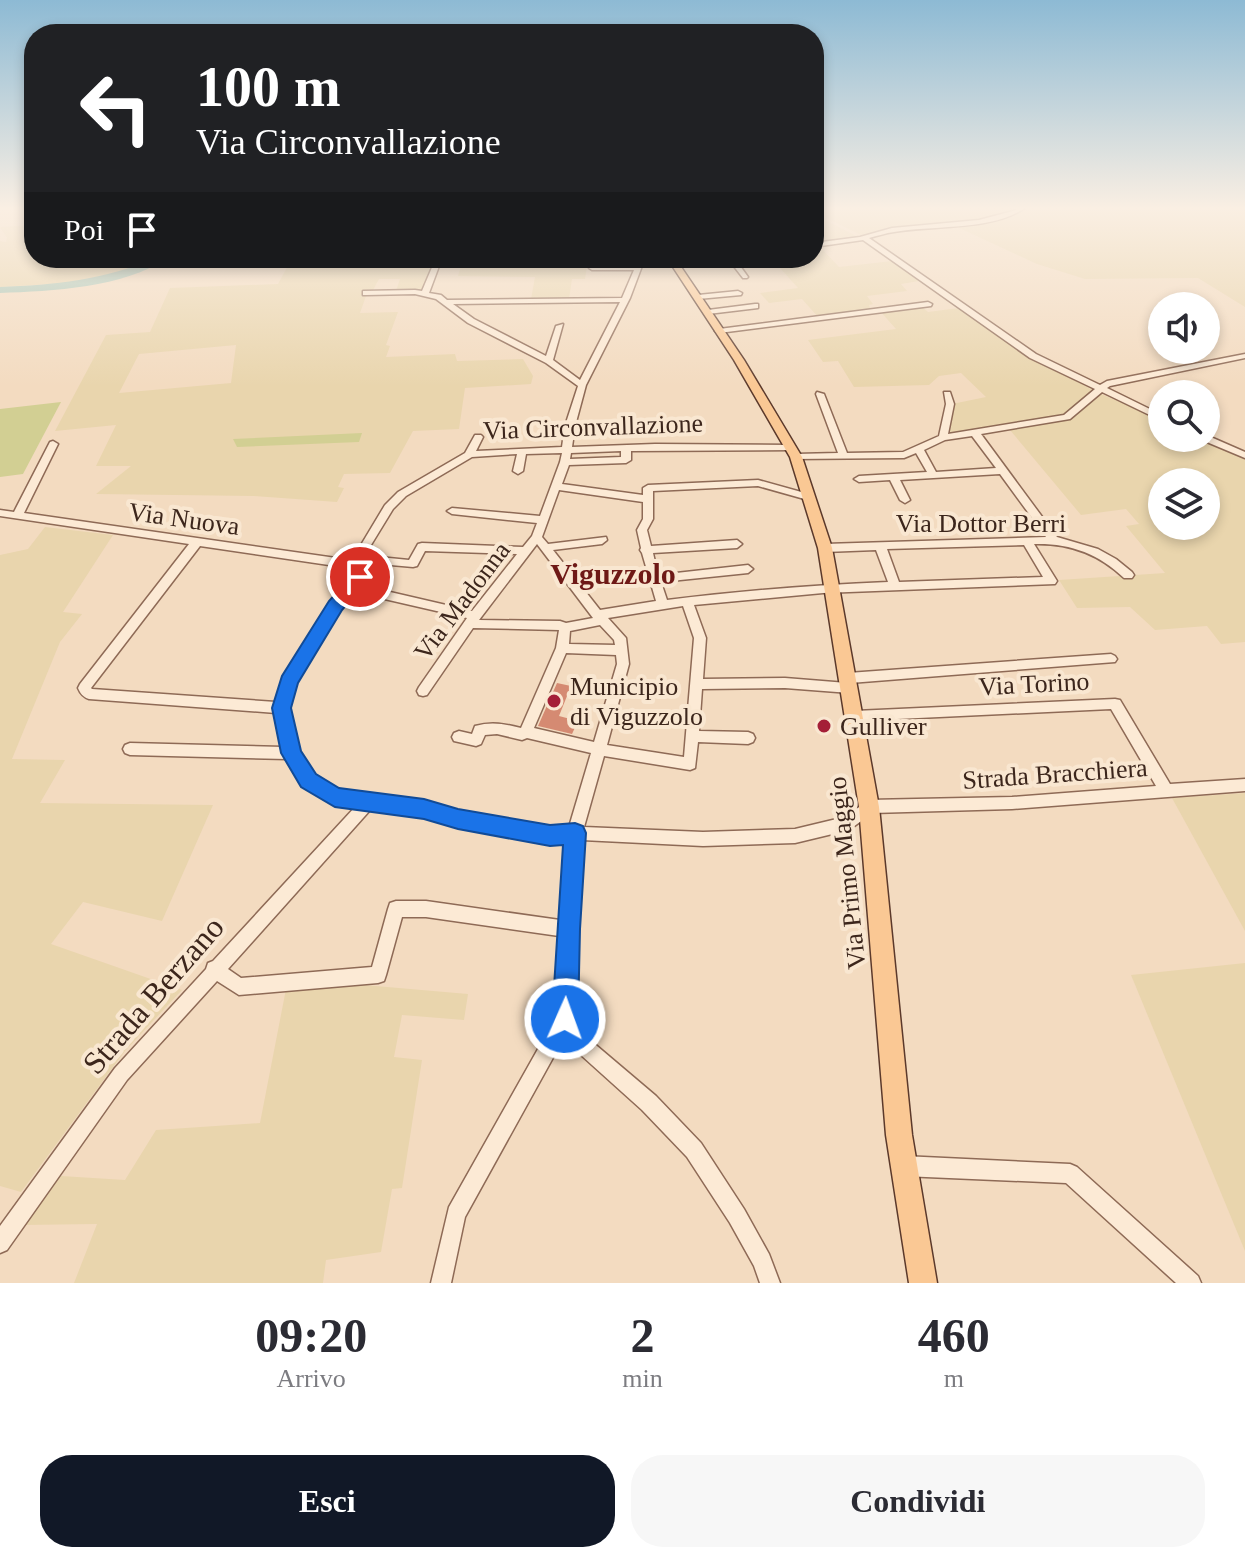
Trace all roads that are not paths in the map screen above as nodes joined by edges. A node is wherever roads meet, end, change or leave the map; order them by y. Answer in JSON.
{"nodes":[{"id":1,"x":904,"y":267,"type":"edge"},
{"id":2,"x":435,"y":268,"type":"edge"},
{"id":3,"x":638,"y":268,"type":"edge"},
{"id":4,"x":678,"y":268,"type":"edge"},
{"id":5,"x":739,"y":268,"type":"edge"},
{"id":6,"x":745,"y":277,"type":"dead end"},
{"id":7,"x":366,"y":293,"type":"dead end"},
{"id":8,"x":425,"y":293,"type":"junction"},
{"id":9,"x":738,"y":293,"type":"dead end"},
{"id":10,"x":698,"y":297,"type":"junction"},
{"id":11,"x":625,"y":300,"type":"junction"},
{"id":12,"x":445,"y":302,"type":"junction"},
{"id":13,"x":928,"y":304,"type":"dead end"},
{"id":14,"x":755,"y":306,"type":"dead end"},
{"id":15,"x":708,"y":312,"type":"junction"},
{"id":16,"x":560,"y":326,"type":"dead end"},
{"id":17,"x":719,"y":331,"type":"junction"},
{"id":18,"x":1245,"y":356,"type":"edge"},
{"id":19,"x":549,"y":361,"type":"junction"},
{"id":20,"x":582,"y":385,"type":"junction"},
{"id":21,"x":1098,"y":389,"type":"junction"},
{"id":22,"x":820,"y":394,"type":"dead end"},
{"id":23,"x":947,"y":394,"type":"dead end"},
{"id":24,"x":1148,"y":412,"type":"edge"},
{"id":25,"x":975,"y":433,"type":"junction"},
{"id":26,"x":478,"y":437,"type":"dead end"},
{"id":27,"x":943,"y":438,"type":"junction"},
{"id":28,"x":53,"y":444,"type":"dead end"},
{"id":29,"x":1220,"y":444,"type":"edge"},
{"id":30,"x":919,"y":450,"type":"junction"},
{"id":31,"x":522,"y":453,"type":"junction"},
{"id":32,"x":793,"y":453,"type":"junction"},
{"id":33,"x":469,"y":455,"type":"junction"},
{"id":34,"x":1245,"y":455,"type":"edge"},
{"id":35,"x":566,"y":457,"type":"junction"},
{"id":36,"x":844,"y":457,"type":"junction"},
{"id":37,"x":518,"y":471,"type":"dead end"},
{"id":38,"x":1004,"y":471,"type":"junction"},
{"id":39,"x":934,"y":476,"type":"junction"},
{"id":40,"x":894,"y":478,"type":"junction"},
{"id":41,"x":859,"y":479,"type":"dead end"},
{"id":42,"x":736,"y":486,"type":"junction"},
{"id":43,"x":557,"y":487,"type":"junction"},
{"id":44,"x":808,"y":497,"type":"junction"},
{"id":45,"x":648,"y":499,"type":"junction"},
{"id":46,"x":742,"y":499,"type":"dead end"},
{"id":47,"x":905,"y":500,"type":"dead end"},
{"id":48,"x":452,"y":511,"type":"dead end"},
{"id":49,"x":0,"y":513,"type":"edge"},
{"id":50,"x":16,"y":516,"type":"junction"},
{"id":51,"x":542,"y":520,"type":"junction"},
{"id":52,"x":537,"y":537,"type":"junction"},
{"id":53,"x":602,"y":540,"type":"dead end"},
{"id":54,"x":1054,"y":540,"type":"junction"},
{"id":55,"x":1027,"y":541,"type":"junction"},
{"id":56,"x":196,"y":543,"type":"junction"},
{"id":57,"x":737,"y":544,"type":"dead end"},
{"id":58,"x":880,"y":546,"type":"junction"},
{"id":59,"x":545,"y":548,"type":"junction"},
{"id":60,"x":825,"y":548,"type":"junction"},
{"id":61,"x":645,"y":550,"type":"junction"},
{"id":62,"x":527,"y":551,"type":"junction"},
{"id":63,"x":363,"y":562,"type":"junction"},
{"id":64,"x":748,"y":569,"type":"dead end"},
{"id":65,"x":1128,"y":575,"type":"dead end"},
{"id":66,"x":658,"y":578,"type":"junction"},
{"id":67,"x":895,"y":586,"type":"junction"},
{"id":68,"x":352,"y":587,"type":"junction"},
{"id":69,"x":832,"y":587,"type":"junction"},
{"id":70,"x":686,"y":600,"type":"junction"},
{"id":71,"x":662,"y":603,"type":"junction"},
{"id":72,"x":600,"y":618,"type":"junction"},
{"id":73,"x":472,"y":620,"type":"junction"},
{"id":74,"x":565,"y":628,"type":"junction"},
{"id":75,"x":562,"y":648,"type":"junction"},
{"id":76,"x":621,"y":650,"type":"junction"},
{"id":77,"x":1111,"y":659,"type":"dead end"},
{"id":78,"x":849,"y":683,"type":"junction"},
{"id":79,"x":697,"y":684,"type":"junction"},
{"id":80,"x":423,"y":691,"type":"dead end"},
{"id":81,"x":281,"y":708,"type":"junction"},
{"id":82,"x":855,"y":716,"type":"junction"},
{"id":83,"x":526,"y":732,"type":"junction"},
{"id":84,"x":693,"y":736,"type":"junction"},
{"id":85,"x":459,"y":737,"type":"dead end"},
{"id":86,"x":748,"y":738,"type":"dead end"},
{"id":87,"x":130,"y":749,"type":"dead end"},
{"id":88,"x":597,"y":749,"type":"junction"},
{"id":89,"x":291,"y":753,"type":"junction"},
{"id":90,"x":1245,"y":785,"type":"edge"},
{"id":91,"x":1166,"y":790,"type":"junction"},
{"id":92,"x":369,"y":802,"type":"junction"},
{"id":93,"x":869,"y":807,"type":"junction"},
{"id":94,"x":575,"y":833,"type":"junction"},
{"id":95,"x":567,"y":929,"type":"junction"},
{"id":96,"x":214,"y":969,"type":"junction"},
{"id":97,"x":565,"y":1019,"type":"junction"},
{"id":98,"x":903,"y":1166,"type":"junction"},
{"id":99,"x":0,"y":1243,"type":"edge"},
{"id":100,"x":441,"y":1283,"type":"edge"},
{"id":101,"x":770,"y":1283,"type":"edge"},
{"id":102,"x":923,"y":1283,"type":"edge"},
{"id":103,"x":1191,"y":1283,"type":"edge"}],
"edges":[{"from":1,"to":21,"type":"street"},
{"from":2,"to":8,"type":"street"},
{"from":3,"to":11,"type":"street","name":"Via Madonna"},
{"from":4,"to":10,"type":"main road","name":"Via Primo Maggio"},
{"from":5,"to":6,"type":"street"},
{"from":7,"to":8,"type":"street"},
{"from":8,"to":12,"type":"street"},
{"from":9,"to":10,"type":"street"},
{"from":10,"to":15,"type":"main road","name":"Via Primo Maggio"},
{"from":11,"to":12,"type":"street"},
{"from":11,"to":20,"type":"street","name":"Via Madonna"},
{"from":12,"to":19,"type":"street"},
{"from":13,"to":17,"type":"street"},
{"from":14,"to":15,"type":"street"},
{"from":15,"to":17,"type":"main road","name":"Via Primo Maggio"},
{"from":16,"to":19,"type":"street"},
{"from":17,"to":32,"type":"main road","name":"Via Primo Maggio"},
{"from":18,"to":21,"type":"street"},
{"from":19,"to":20,"type":"street"},
{"from":20,"to":35,"type":"street","name":"Via Madonna"},
{"from":21,"to":24,"type":"street"},
{"from":21,"to":25,"type":"street","name":"Via Circonvallazione"},
{"from":22,"to":36,"type":"street"},
{"from":23,"to":27,"type":"street"},
{"from":25,"to":27,"type":"street","name":"Via Circonvallazione"},
{"from":25,"to":38,"type":"street"},
{"from":26,"to":33,"type":"street"},
{"from":27,"to":30,"type":"street","name":"Via Circonvallazione"},
{"from":28,"to":50,"type":"street"},
{"from":29,"to":34,"type":"street"},
{"from":30,"to":36,"type":"street","name":"Via Circonvallazione"},
{"from":30,"to":39,"type":"street"},
{"from":31,"to":33,"type":"street","name":"Via Circonvallazione"},
{"from":31,"to":35,"type":"street","name":"Via Circonvallazione"},
{"from":31,"to":37,"type":"street"},
{"from":32,"to":35,"type":"street","name":"Via Circonvallazione"},
{"from":32,"to":36,"type":"street","name":"Via Circonvallazione"},
{"from":32,"to":44,"type":"main road","name":"Via Primo Maggio"},
{"from":33,"to":63,"type":"street","name":"Via Circonvallazione"},
{"from":35,"to":43,"type":"street","name":"Via Madonna"},
{"from":38,"to":39,"type":"street"},
{"from":38,"to":54,"type":"street"},
{"from":39,"to":40,"type":"street"},
{"from":40,"to":41,"type":"street"},
{"from":40,"to":47,"type":"street"},
{"from":42,"to":44,"type":"street"},
{"from":42,"to":45,"type":"street"},
{"from":42,"to":46,"type":"street"},
{"from":43,"to":45,"type":"street"},
{"from":43,"to":51,"type":"street","name":"Via Madonna"},
{"from":44,"to":60,"type":"main road","name":"Via Primo Maggio"},
{"from":45,"to":61,"type":"street"},
{"from":48,"to":51,"type":"street"},
{"from":49,"to":50,"type":"street","name":"Via Nuova"},
{"from":50,"to":56,"type":"street","name":"Via Nuova"},
{"from":51,"to":52,"type":"street","name":"Via Madonna"},
{"from":52,"to":59,"type":"street"},
{"from":52,"to":62,"type":"street","name":"Via Madonna"},
{"from":53,"to":59,"type":"street"},
{"from":54,"to":55,"type":"street","name":"Via Dottor Berri"},
{"from":54,"to":65,"type":"street","name":"Via Dottor Berri"},
{"from":55,"to":58,"type":"street","name":"Via Dottor Berri"},
{"from":55,"to":67,"type":"street"},
{"from":56,"to":63,"type":"street","name":"Via Nuova"},
{"from":56,"to":81,"type":"street"},
{"from":57,"to":61,"type":"street"},
{"from":58,"to":60,"type":"street","name":"Via Dottor Berri"},
{"from":58,"to":67,"type":"street"},
{"from":59,"to":72,"type":"street"},
{"from":60,"to":69,"type":"main road","name":"Via Primo Maggio"},
{"from":61,"to":66,"type":"street"},
{"from":62,"to":63,"type":"street","name":"Via Nuova"},
{"from":62,"to":73,"type":"street","name":"Via Madonna"},
{"from":63,"to":68,"type":"street","name":"Via Circonvallazione"},
{"from":64,"to":66,"type":"street"},
{"from":66,"to":71,"type":"street"},
{"from":67,"to":69,"type":"street"},
{"from":68,"to":73,"type":"street"},
{"from":68,"to":81,"type":"street","name":"Via Circonvallazione"},
{"from":69,"to":70,"type":"street"},
{"from":69,"to":78,"type":"main road","name":"Via Primo Maggio"},
{"from":70,"to":71,"type":"street"},
{"from":70,"to":79,"type":"street"},
{"from":71,"to":72,"type":"street"},
{"from":72,"to":74,"type":"street"},
{"from":72,"to":76,"type":"street"},
{"from":73,"to":74,"type":"street"},
{"from":73,"to":80,"type":"street","name":"Via Madonna"},
{"from":74,"to":75,"type":"street"},
{"from":75,"to":76,"type":"street"},
{"from":75,"to":83,"type":"street"},
{"from":76,"to":88,"type":"street"},
{"from":77,"to":78,"type":"street"},
{"from":78,"to":79,"type":"street"},
{"from":78,"to":82,"type":"main road","name":"Via Primo Maggio"},
{"from":79,"to":84,"type":"street"},
{"from":81,"to":89,"type":"street"},
{"from":82,"to":91,"type":"street","name":"Via Torino"},
{"from":82,"to":93,"type":"main road","name":"Via Primo Maggio"},
{"from":83,"to":85,"type":"street"},
{"from":83,"to":88,"type":"street"},
{"from":84,"to":86,"type":"street"},
{"from":84,"to":88,"type":"street"},
{"from":87,"to":89,"type":"street"},
{"from":88,"to":94,"type":"street"},
{"from":89,"to":92,"type":"street"},
{"from":90,"to":91,"type":"street","name":"Strada Bracchiera"},
{"from":91,"to":93,"type":"street","name":"Strada Bracchiera"},
{"from":92,"to":94,"type":"street"},
{"from":92,"to":96,"type":"street","name":"Strada Berzano"},
{"from":93,"to":94,"type":"street"},
{"from":93,"to":98,"type":"main road","name":"Via Primo Maggio"},
{"from":94,"to":95,"type":"street"},
{"from":95,"to":96,"type":"street"},
{"from":95,"to":97,"type":"street"},
{"from":96,"to":99,"type":"street","name":"Strada Berzano"},
{"from":97,"to":100,"type":"street"},
{"from":97,"to":101,"type":"street"},
{"from":98,"to":102,"type":"main road","name":"Via Primo Maggio"},
{"from":98,"to":103,"type":"street"}]}
